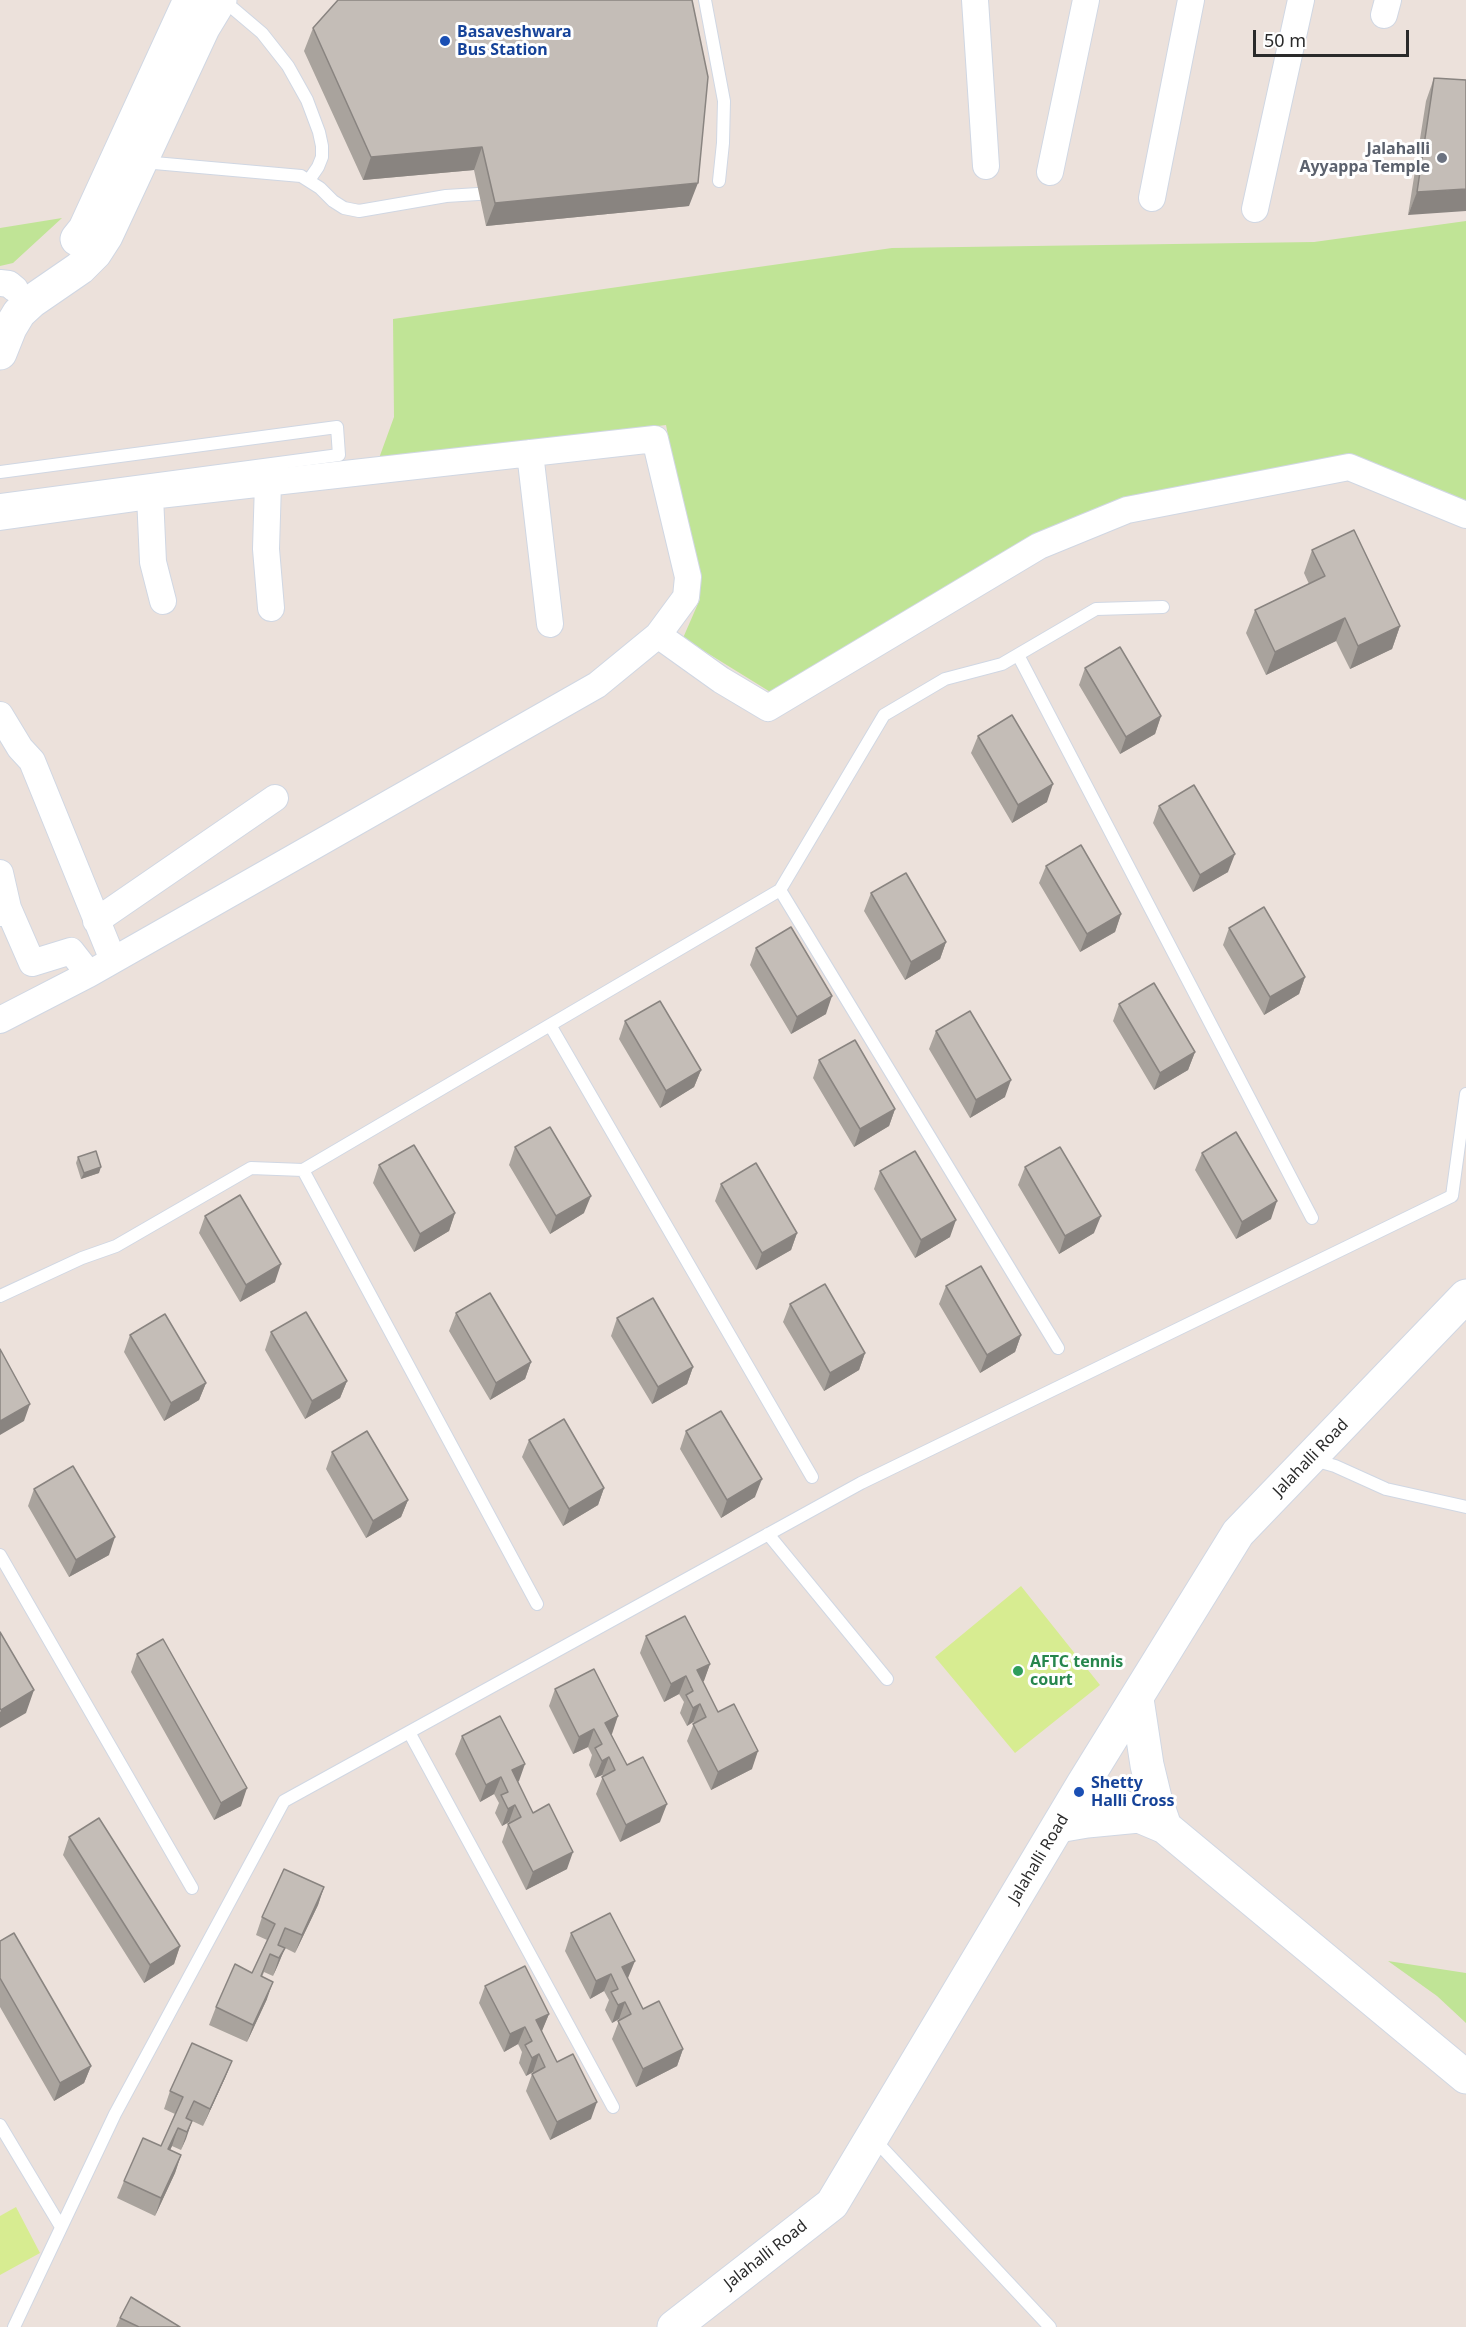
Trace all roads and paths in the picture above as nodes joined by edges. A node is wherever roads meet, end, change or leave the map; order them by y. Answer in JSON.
{"nodes":[{"id":1,"x":190,"y":0,"type":"edge"},
{"id":2,"x":222,"y":0,"type":"edge"},
{"id":3,"x":705,"y":0,"type":"edge"},
{"id":4,"x":975,"y":0,"type":"edge"},
{"id":5,"x":1086,"y":0,"type":"edge"},
{"id":6,"x":1191,"y":0,"type":"edge"},
{"id":7,"x":1301,"y":0,"type":"edge"},
{"id":8,"x":142,"y":162,"type":"junction"},
{"id":9,"x":986,"y":166,"type":"dead end"},
{"id":10,"x":1050,"y":172,"type":"dead end"},
{"id":11,"x":309,"y":180,"type":"junction"},
{"id":12,"x":719,"y":181,"type":"dead end"},
{"id":13,"x":503,"y":193,"type":"edge"},
{"id":14,"x":1152,"y":198,"type":"dead end"},
{"id":15,"x":1255,"y":209,"type":"dead end"},
{"id":16,"x":12,"y":294,"type":"edge"},
{"id":17,"x":0,"y":353,"type":"edge"},
{"id":18,"x":530,"y":453,"type":"junction"},
{"id":19,"x":0,"y":472,"type":"edge"},
{"id":20,"x":267,"y":483,"type":"junction"},
{"id":21,"x":150,"y":496,"type":"junction"},
{"id":22,"x":0,"y":500,"type":"edge"},
{"id":23,"x":1466,"y":515,"type":"edge"},
{"id":24,"x":0,"y":517,"type":"edge"},
{"id":25,"x":163,"y":601,"type":"dead end"},
{"id":26,"x":271,"y":608,"type":"dead end"},
{"id":27,"x":1162,"y":608,"type":"dead end"},
{"id":28,"x":550,"y":624,"type":"dead end"},
{"id":29,"x":658,"y":635,"type":"junction"},
{"id":30,"x":1018,"y":655,"type":"junction"},
{"id":31,"x":0,"y":715,"type":"edge"},
{"id":32,"x":275,"y":798,"type":"dead end"},
{"id":33,"x":0,"y":873,"type":"edge"},
{"id":34,"x":780,"y":890,"type":"junction"},
{"id":35,"x":4,"y":910,"type":"edge"},
{"id":36,"x":96,"y":921,"type":"junction"},
{"id":37,"x":112,"y":960,"type":"junction"},
{"id":38,"x":88,"y":974,"type":"junction"},
{"id":39,"x":0,"y":1020,"type":"edge"},
{"id":40,"x":550,"y":1025,"type":"junction"},
{"id":41,"x":1466,"y":1094,"type":"edge"},
{"id":42,"x":303,"y":1170,"type":"junction"},
{"id":43,"x":1312,"y":1218,"type":"dead end"},
{"id":44,"x":0,"y":1296,"type":"edge"},
{"id":45,"x":1466,"y":1296,"type":"edge"},
{"id":46,"x":1058,"y":1348,"type":"dead end"},
{"id":47,"x":1310,"y":1459,"type":"junction"},
{"id":48,"x":812,"y":1477,"type":"dead end"},
{"id":49,"x":1466,"y":1507,"type":"edge"},
{"id":50,"x":768,"y":1534,"type":"junction"},
{"id":51,"x":0,"y":1555,"type":"edge"},
{"id":52,"x":537,"y":1604,"type":"dead end"},
{"id":53,"x":887,"y":1679,"type":"dead end"},
{"id":54,"x":1137,"y":1700,"type":"junction"},
{"id":55,"x":409,"y":1732,"type":"junction"},
{"id":56,"x":1083,"y":1784,"type":"junction"},
{"id":57,"x":1152,"y":1822,"type":"junction"},
{"id":58,"x":1058,"y":1826,"type":"junction"},
{"id":59,"x":192,"y":1888,"type":"dead end"},
{"id":60,"x":1466,"y":2077,"type":"edge"},
{"id":61,"x":613,"y":2107,"type":"dead end"},
{"id":62,"x":0,"y":2125,"type":"edge"},
{"id":63,"x":872,"y":2137,"type":"junction"},
{"id":64,"x":61,"y":2227,"type":"junction"},
{"id":65,"x":14,"y":2327,"type":"edge"},
{"id":66,"x":674,"y":2327,"type":"edge"},
{"id":67,"x":1050,"y":2327,"type":"edge"}],
"edges":[{"from":1,"to":16,"type":"main road"},
{"from":2,"to":8,"type":"main road"},
{"from":2,"to":11,"type":"lane"},
{"from":3,"to":12,"type":"lane"},
{"from":4,"to":9,"type":"street"},
{"from":5,"to":10,"type":"street"},
{"from":6,"to":14,"type":"street"},
{"from":7,"to":15,"type":"street"},
{"from":8,"to":11,"type":"lane"},
{"from":8,"to":16,"type":"main road"},
{"from":11,"to":13,"type":"lane"},
{"from":16,"to":17,"type":"main road"},
{"from":18,"to":20,"type":"street"},
{"from":18,"to":28,"type":"street"},
{"from":18,"to":29,"type":"street"},
{"from":19,"to":22,"type":"lane"},
{"from":20,"to":21,"type":"street"},
{"from":20,"to":26,"type":"street"},
{"from":21,"to":24,"type":"street"},
{"from":21,"to":25,"type":"street"},
{"from":23,"to":29,"type":"street"},
{"from":27,"to":30,"type":"lane"},
{"from":29,"to":37,"type":"street"},
{"from":30,"to":34,"type":"lane"},
{"from":30,"to":43,"type":"lane"},
{"from":31,"to":36,"type":"street"},
{"from":32,"to":36,"type":"street"},
{"from":33,"to":35,"type":"street"},
{"from":34,"to":40,"type":"lane"},
{"from":34,"to":46,"type":"lane"},
{"from":35,"to":38,"type":"street"},
{"from":36,"to":37,"type":"street"},
{"from":37,"to":38,"type":"street"},
{"from":38,"to":39,"type":"street"},
{"from":40,"to":42,"type":"lane"},
{"from":40,"to":48,"type":"lane"},
{"from":41,"to":50,"type":"lane"},
{"from":42,"to":44,"type":"lane"},
{"from":42,"to":52,"type":"lane"},
{"from":45,"to":47,"type":"main road","name":"Jalahalli Road"},
{"from":47,"to":49,"type":"lane"},
{"from":47,"to":54,"type":"main road","name":"Jalahalli Road"},
{"from":50,"to":53,"type":"lane"},
{"from":50,"to":55,"type":"lane"},
{"from":51,"to":59,"type":"lane"},
{"from":54,"to":56,"type":"main road","name":"Jalahalli Road"},
{"from":54,"to":57,"type":"main road"},
{"from":55,"to":61,"type":"lane"},
{"from":55,"to":64,"type":"lane"},
{"from":56,"to":57,"type":"main road"},
{"from":56,"to":58,"type":"main road","name":"Jalahalli Road"},
{"from":57,"to":58,"type":"main road"},
{"from":57,"to":60,"type":"main road"},
{"from":58,"to":63,"type":"main road","name":"Jalahalli Road"},
{"from":62,"to":64,"type":"lane"},
{"from":63,"to":66,"type":"main road","name":"Jalahalli Road"},
{"from":63,"to":67,"type":"lane"},
{"from":64,"to":65,"type":"lane"}]}
